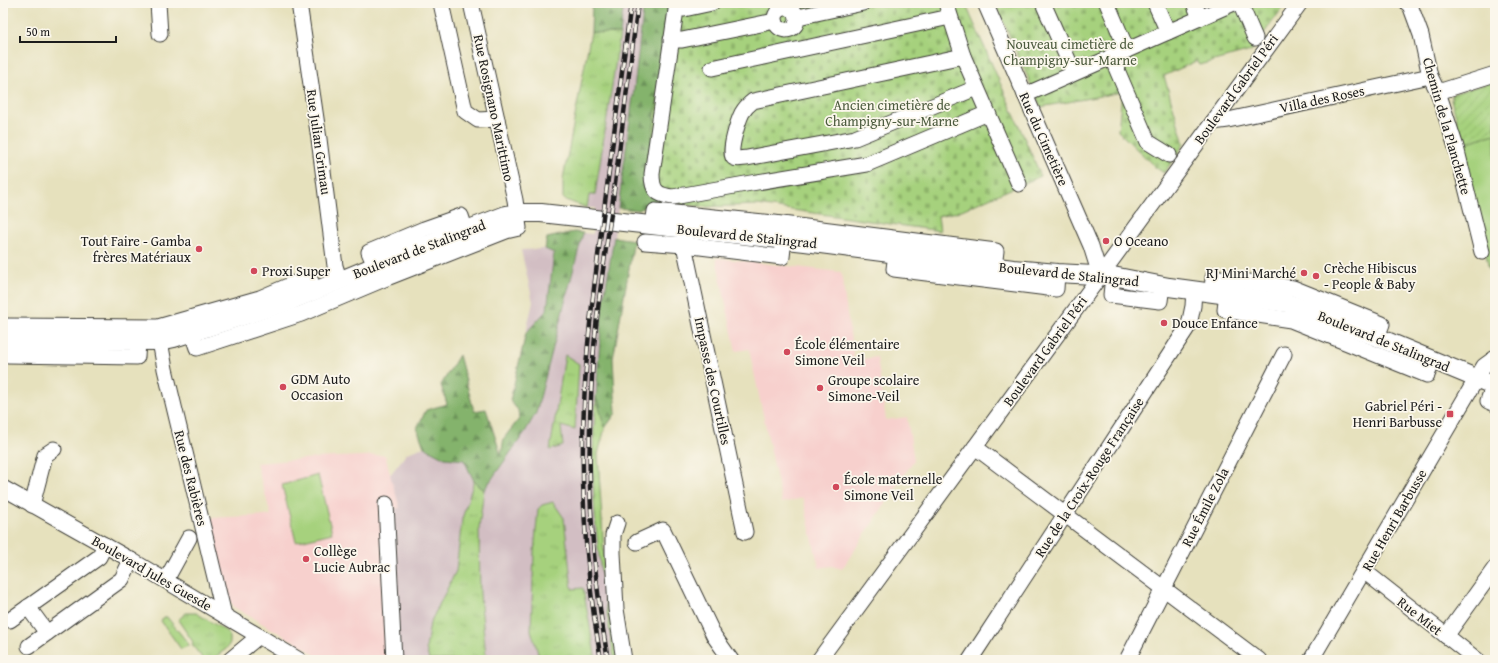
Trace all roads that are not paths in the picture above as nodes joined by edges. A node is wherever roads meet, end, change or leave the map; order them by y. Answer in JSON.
{"nodes":[{"id":1,"x":158,"y":3,"type":"edge"},
{"id":2,"x":299,"y":3,"type":"edge"},
{"id":3,"x":441,"y":3,"type":"edge"},
{"id":4,"x":471,"y":3,"type":"edge"},
{"id":5,"x":712,"y":3,"type":"edge"},
{"id":6,"x":862,"y":3,"type":"edge"},
{"id":7,"x":985,"y":3,"type":"edge"},
{"id":8,"x":1043,"y":3,"type":"edge"},
{"id":9,"x":1107,"y":3,"type":"edge"},
{"id":10,"x":1155,"y":3,"type":"edge"},
{"id":11,"x":1194,"y":3,"type":"edge"},
{"id":12,"x":1234,"y":3,"type":"edge"},
{"id":13,"x":1240,"y":3,"type":"edge"},
{"id":14,"x":1300,"y":3,"type":"edge"},
{"id":15,"x":1411,"y":4,"type":"edge"},
{"id":16,"x":676,"y":5,"type":"edge"},
{"id":17,"x":783,"y":5,"type":"edge"},
{"id":18,"x":948,"y":10,"type":"edge"},
{"id":19,"x":798,"y":17,"type":"junction"},
{"id":20,"x":1200,"y":18,"type":"junction"},
{"id":21,"x":775,"y":21,"type":"junction"},
{"id":22,"x":1168,"y":32,"type":"junction"},
{"id":23,"x":160,"y":34,"type":"dead end"},
{"id":24,"x":1256,"y":38,"type":"dead end"},
{"id":25,"x":671,"y":40,"type":"junction"},
{"id":26,"x":1127,"y":50,"type":"junction"},
{"id":27,"x":963,"y":56,"type":"junction"},
{"id":28,"x":1111,"y":56,"type":"junction"},
{"id":29,"x":712,"y":68,"type":"dead end"},
{"id":30,"x":1074,"y":73,"type":"junction"},
{"id":31,"x":1495,"y":74,"type":"edge"},
{"id":32,"x":1430,"y":76,"type":"junction"},
{"id":33,"x":976,"y":88,"type":"junction"},
{"id":34,"x":1438,"y":92,"type":"junction"},
{"id":35,"x":1025,"y":95,"type":"junction"},
{"id":36,"x":988,"y":113,"type":"junction"},
{"id":37,"x":497,"y":119,"type":"junction"},
{"id":38,"x":1213,"y":122,"type":"junction"},
{"id":39,"x":1169,"y":156,"type":"dead end"},
{"id":40,"x":1019,"y":184,"type":"dead end"},
{"id":41,"x":517,"y":213,"type":"junction"},
{"id":42,"x":653,"y":226,"type":"junction"},
{"id":43,"x":685,"y":237,"type":"junction"},
{"id":44,"x":645,"y":242,"type":"dead end"},
{"id":45,"x":886,"y":247,"type":"junction"},
{"id":46,"x":1482,"y":252,"type":"dead end"},
{"id":47,"x":1057,"y":273,"type":"junction"},
{"id":48,"x":1106,"y":276,"type":"junction"},
{"id":49,"x":340,"y":281,"type":"junction"},
{"id":50,"x":1194,"y":290,"type":"junction"},
{"id":51,"x":315,"y":291,"type":"junction"},
{"id":52,"x":1219,"y":294,"type":"junction"},
{"id":53,"x":192,"y":333,"type":"junction"},
{"id":54,"x":4,"y":335,"type":"edge"},
{"id":55,"x":160,"y":341,"type":"junction"},
{"id":56,"x":1284,"y":354,"type":"dead end"},
{"id":57,"x":1433,"y":360,"type":"junction"},
{"id":58,"x":1490,"y":374,"type":"edge"},
{"id":59,"x":1495,"y":404,"type":"edge"},
{"id":60,"x":975,"y":447,"type":"junction"},
{"id":61,"x":54,"y":449,"type":"dead end"},
{"id":62,"x":3,"y":488,"type":"edge"},
{"id":63,"x":386,"y":504,"type":"dead end"},
{"id":64,"x":32,"y":505,"type":"junction"},
{"id":65,"x":1064,"y":514,"type":"junction"},
{"id":66,"x":617,"y":523,"type":"dead end"},
{"id":67,"x":745,"y":532,"type":"dead end"},
{"id":68,"x":189,"y":538,"type":"dead end"},
{"id":69,"x":637,"y":542,"type":"dead end"},
{"id":70,"x":105,"y":545,"type":"junction"},
{"id":71,"x":131,"y":560,"type":"junction"},
{"id":72,"x":1495,"y":568,"type":"edge"},
{"id":73,"x":1364,"y":572,"type":"junction"},
{"id":74,"x":166,"y":580,"type":"junction"},
{"id":75,"x":1163,"y":588,"type":"junction"},
{"id":76,"x":28,"y":607,"type":"junction"},
{"id":77,"x":224,"y":615,"type":"junction"},
{"id":78,"x":10,"y":620,"type":"dead end"},
{"id":79,"x":47,"y":633,"type":"junction"},
{"id":80,"x":260,"y":636,"type":"junction"},
{"id":81,"x":1446,"y":636,"type":"junction"},
{"id":82,"x":29,"y":646,"type":"dead end"},
{"id":83,"x":230,"y":660,"type":"edge"},
{"id":84,"x":299,"y":660,"type":"edge"},
{"id":85,"x":394,"y":660,"type":"edge"},
{"id":86,"x":624,"y":660,"type":"edge"},
{"id":87,"x":732,"y":660,"type":"edge"},
{"id":88,"x":819,"y":660,"type":"edge"},
{"id":89,"x":970,"y":660,"type":"edge"},
{"id":90,"x":1127,"y":660,"type":"edge"},
{"id":91,"x":1259,"y":660,"type":"edge"},
{"id":92,"x":1311,"y":660,"type":"edge"},
{"id":93,"x":1477,"y":660,"type":"edge"}],
"edges":[{"from":1,"to":23,"type":"street"},
{"from":2,"to":49,"type":"street","name":"Rue Julian Grimau"},
{"from":3,"to":37,"type":"street"},
{"from":4,"to":37,"type":"street","name":"Rue Rosignano Marittimo"},
{"from":5,"to":16,"type":"street"},
{"from":6,"to":19,"type":"street"},
{"from":7,"to":35,"type":"street","name":"Rue du Cimetière"},
{"from":8,"to":30,"type":"street"},
{"from":9,"to":26,"type":"street"},
{"from":10,"to":22,"type":"street"},
{"from":11,"to":20,"type":"street"},
{"from":12,"to":20,"type":"street"},
{"from":13,"to":24,"type":"street"},
{"from":14,"to":38,"type":"street","name":"Boulevard Gabriel Péri"},
{"from":15,"to":32,"type":"street","name":"Chemin de la Planchette"},
{"from":16,"to":25,"type":"street"},
{"from":17,"to":19,"type":"street"},
{"from":17,"to":21,"type":"street"},
{"from":18,"to":27,"type":"street"},
{"from":18,"to":29,"type":"street"},
{"from":19,"to":21,"type":"street"},
{"from":20,"to":22,"type":"street"},
{"from":21,"to":25,"type":"street"},
{"from":22,"to":26,"type":"street"},
{"from":25,"to":36,"type":"street"},
{"from":26,"to":28,"type":"street"},
{"from":27,"to":33,"type":"street"},
{"from":27,"to":33,"type":"street"},
{"from":28,"to":30,"type":"street"},
{"from":28,"to":39,"type":"street"},
{"from":30,"to":35,"type":"street"},
{"from":31,"to":34,"type":"street"},
{"from":32,"to":34,"type":"street","name":"Chemin de la Planchette"},
{"from":32,"to":38,"type":"street","name":"Villa des Roses"},
{"from":33,"to":36,"type":"street"},
{"from":34,"to":46,"type":"street","name":"Chemin de la Planchette"},
{"from":35,"to":48,"type":"street","name":"Rue du Cimetière"},
{"from":36,"to":40,"type":"street"},
{"from":37,"to":41,"type":"street","name":"Rue Rosignano Marittimo"},
{"from":38,"to":48,"type":"street","name":"Boulevard Gabriel Péri"},
{"from":41,"to":42,"type":"main road","name":"Boulevard de Stalingrad"},
{"from":41,"to":49,"type":"main road","name":"Boulevard de Stalingrad"},
{"from":41,"to":53,"type":"street"},
{"from":42,"to":43,"type":"main road","name":"Boulevard de Stalingrad"},
{"from":42,"to":45,"type":"street"},
{"from":43,"to":44,"type":"street"},
{"from":43,"to":45,"type":"main road","name":"Boulevard de Stalingrad"},
{"from":43,"to":67,"type":"street","name":"Impasse des Courtilles"},
{"from":45,"to":47,"type":"main road","name":"Boulevard de Stalingrad"},
{"from":45,"to":47,"type":"street"},
{"from":47,"to":48,"type":"main road","name":"Boulevard de Stalingrad"},
{"from":48,"to":50,"type":"main road","name":"Boulevard de Stalingrad"},
{"from":48,"to":60,"type":"street","name":"Boulevard Gabriel Péri"},
{"from":49,"to":51,"type":"main road","name":"Boulevard de Stalingrad"},
{"from":50,"to":52,"type":"main road","name":"Boulevard de Stalingrad"},
{"from":50,"to":65,"type":"street","name":"Rue de la Croix-Rouge Française"},
{"from":51,"to":53,"type":"main road","name":"Boulevard de Stalingrad"},
{"from":51,"to":54,"type":"street"},
{"from":52,"to":57,"type":"main road","name":"Boulevard de Stalingrad"},
{"from":52,"to":57,"type":"street"},
{"from":53,"to":55,"type":"main road","name":"Boulevard de Stalingrad"},
{"from":54,"to":55,"type":"main road","name":"Boulevard de Stalingrad"},
{"from":55,"to":77,"type":"street","name":"Rue des Rabières"},
{"from":56,"to":75,"type":"street","name":"Rue Émile Zola"},
{"from":57,"to":58,"type":"main road","name":"Boulevard de Stalingrad"},
{"from":58,"to":59,"type":"street"},
{"from":58,"to":73,"type":"street","name":"Rue Henri Barbusse"},
{"from":60,"to":65,"type":"street"},
{"from":60,"to":88,"type":"street","name":"Boulevard Gabriel Péri"},
{"from":61,"to":64,"type":"street"},
{"from":62,"to":64,"type":"street","name":"Boulevard Jules Guesde"},
{"from":63,"to":85,"type":"street"},
{"from":64,"to":70,"type":"street","name":"Boulevard Jules Guesde"},
{"from":65,"to":75,"type":"street"},
{"from":65,"to":89,"type":"street","name":"Rue de la Croix-Rouge Française"},
{"from":66,"to":86,"type":"street"},
{"from":68,"to":74,"type":"street"},
{"from":69,"to":87,"type":"street"},
{"from":70,"to":71,"type":"street","name":"Boulevard Jules Guesde"},
{"from":70,"to":76,"type":"street"},
{"from":71,"to":74,"type":"street","name":"Boulevard Jules Guesde"},
{"from":71,"to":79,"type":"street"},
{"from":72,"to":81,"type":"street"},
{"from":73,"to":81,"type":"street","name":"Rue Miet"},
{"from":73,"to":92,"type":"street","name":"Rue Henri Barbusse"},
{"from":74,"to":77,"type":"street","name":"Boulevard Jules Guesde"},
{"from":75,"to":90,"type":"street","name":"Rue Émile Zola"},
{"from":75,"to":91,"type":"street"},
{"from":76,"to":78,"type":"street"},
{"from":76,"to":79,"type":"street"},
{"from":77,"to":80,"type":"street","name":"Boulevard Jules Guesde"},
{"from":79,"to":82,"type":"street"},
{"from":80,"to":83,"type":"street"},
{"from":80,"to":84,"type":"street","name":"Boulevard Jules Guesde"},
{"from":81,"to":93,"type":"street","name":"Rue Miet"}]}
